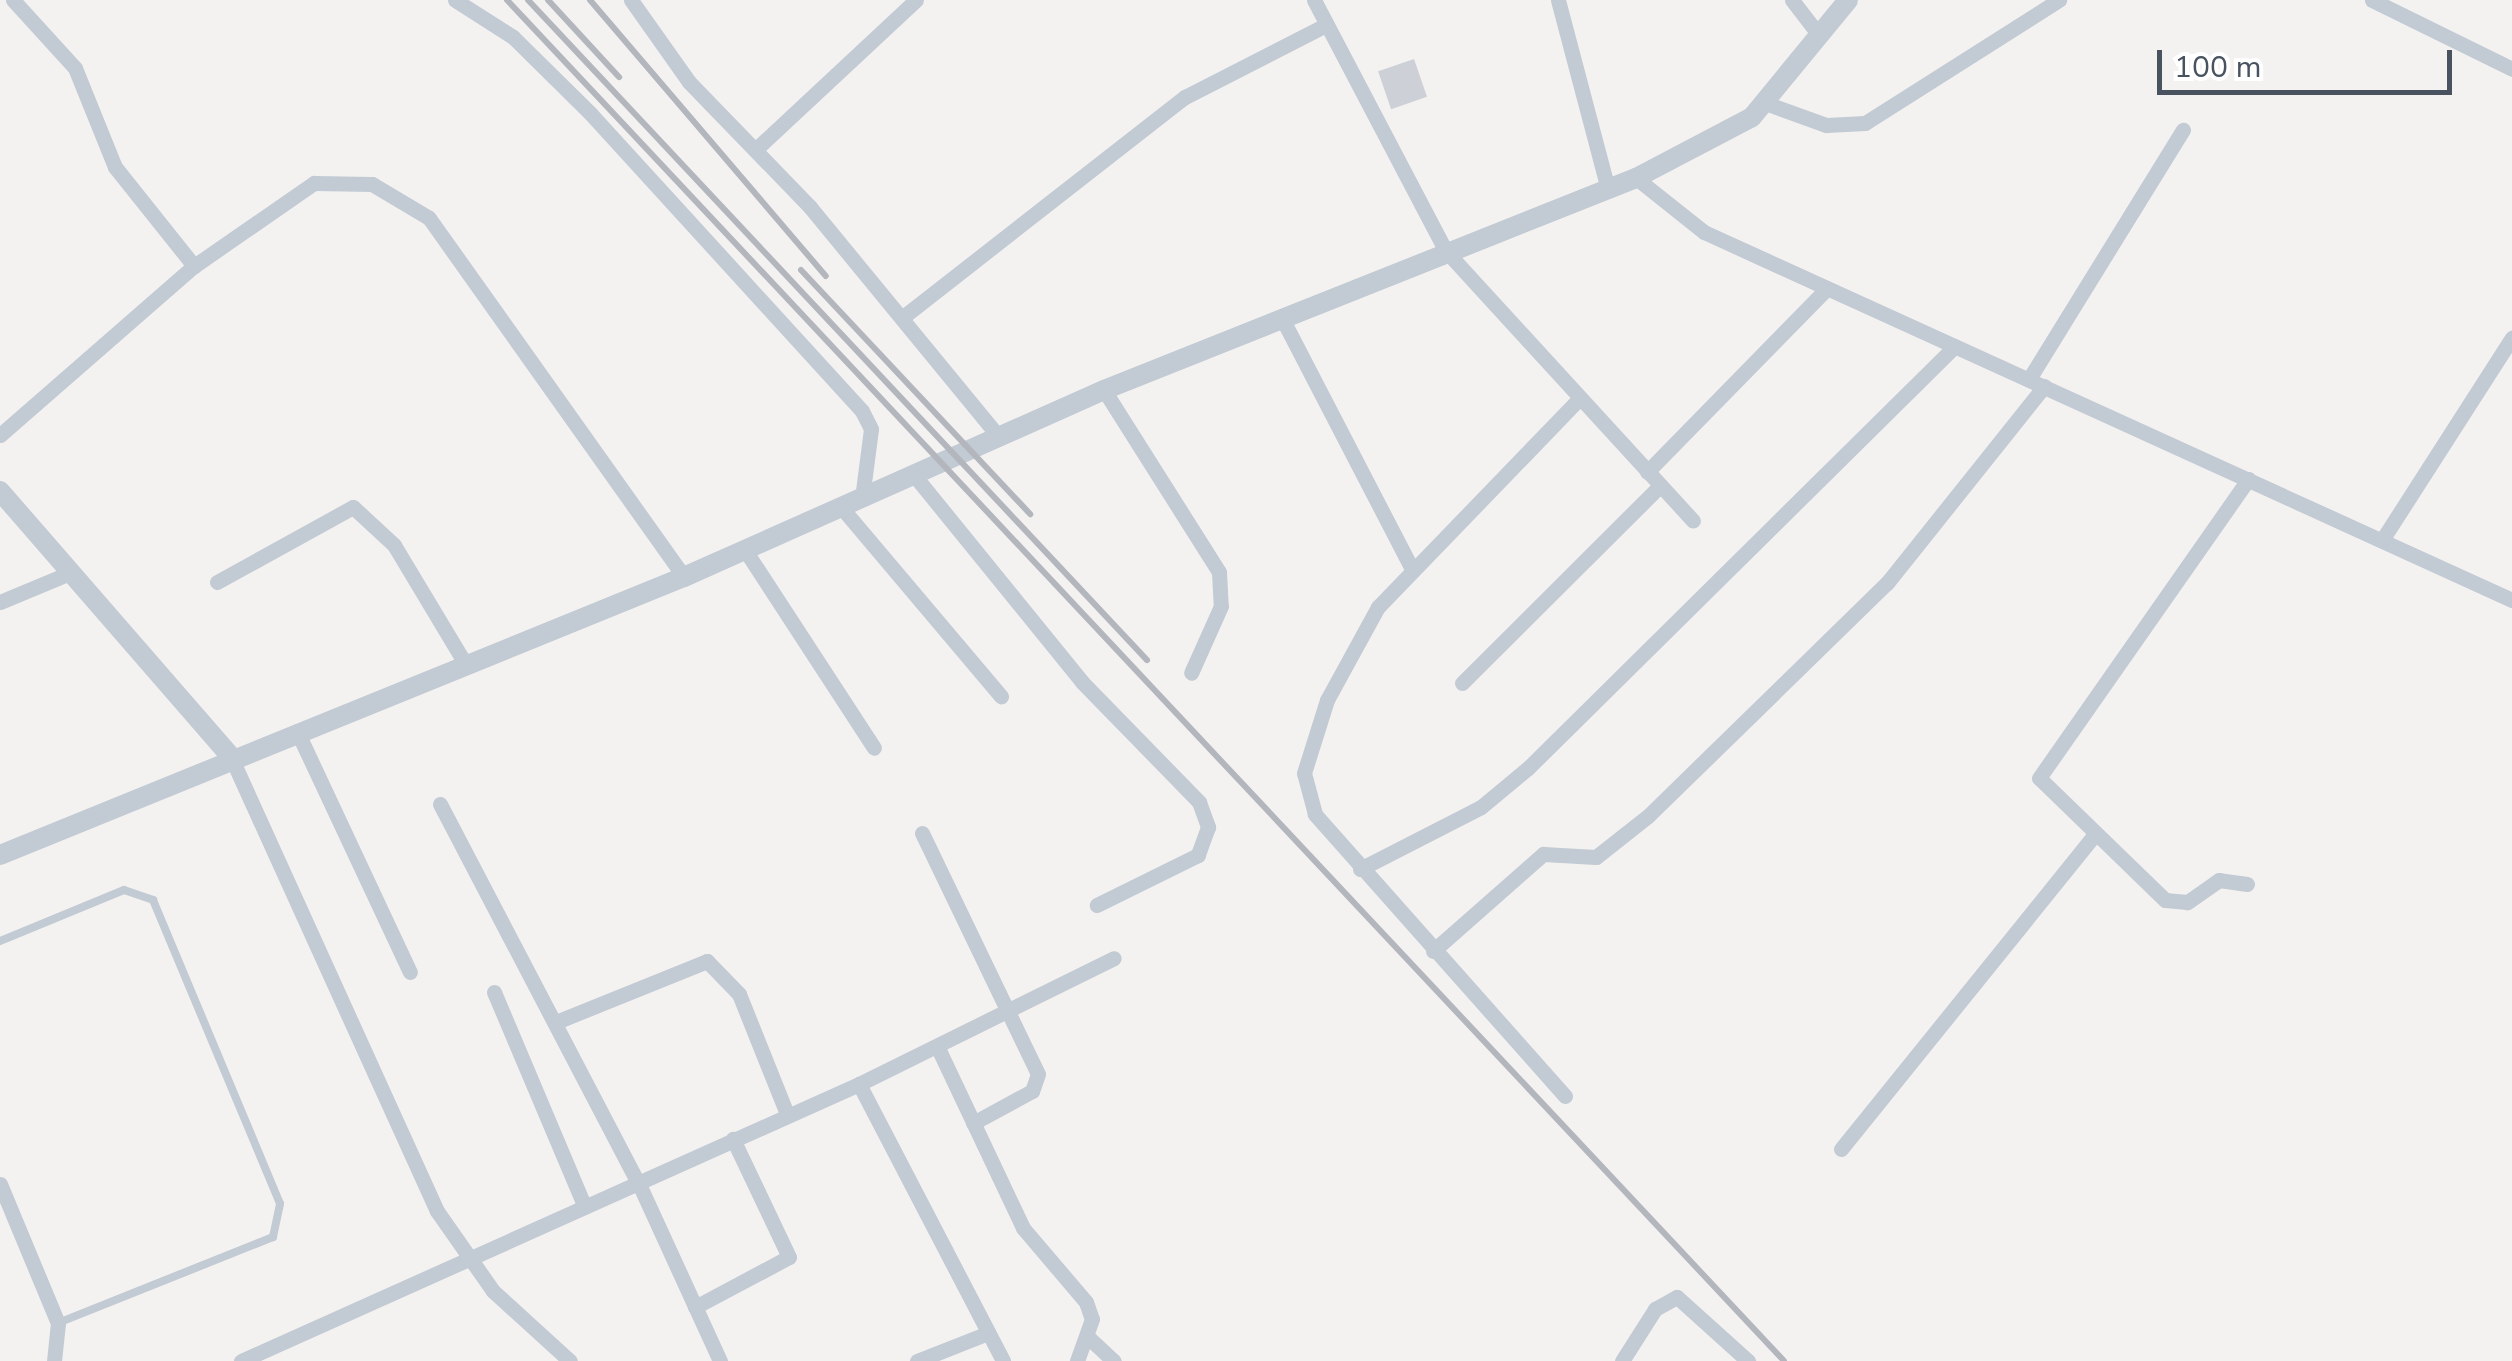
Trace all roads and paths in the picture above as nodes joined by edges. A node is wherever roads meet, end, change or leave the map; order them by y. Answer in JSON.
{"nodes":[{"id":1,"x":13,"y":0,"type":"edge"},
{"id":2,"x":455,"y":0,"type":"edge"},
{"id":3,"x":632,"y":0,"type":"edge"},
{"id":4,"x":916,"y":0,"type":"edge"},
{"id":5,"x":1314,"y":0,"type":"edge"},
{"id":6,"x":1558,"y":0,"type":"edge"},
{"id":7,"x":1792,"y":0,"type":"edge"},
{"id":8,"x":1848,"y":0,"type":"edge"},
{"id":9,"x":2059,"y":0,"type":"edge"},
{"id":10,"x":2372,"y":0,"type":"edge"},
{"id":11,"x":1326,"y":25,"type":"junction"},
{"id":12,"x":1820,"y":35,"type":"junction"},
{"id":13,"x":2512,"y":68,"type":"edge"},
{"id":14,"x":1768,"y":104,"type":"junction"},
{"id":15,"x":2183,"y":130,"type":"dead end"},
{"id":16,"x":755,"y":150,"type":"junction"},
{"id":17,"x":1636,"y":178,"type":"junction"},
{"id":18,"x":1608,"y":189,"type":"junction"},
{"id":19,"x":1445,"y":250,"type":"junction"},
{"id":20,"x":194,"y":266,"type":"junction"},
{"id":21,"x":1827,"y":288,"type":"junction"},
{"id":22,"x":903,"y":317,"type":"junction"},
{"id":23,"x":1285,"y":324,"type":"junction"},
{"id":24,"x":2512,"y":338,"type":"edge"},
{"id":25,"x":1955,"y":346,"type":"junction"},
{"id":26,"x":2036,"y":383,"type":"junction"},
{"id":27,"x":1104,"y":390,"type":"junction"},
{"id":28,"x":1578,"y":398,"type":"junction"},
{"id":29,"x":0,"y":436,"type":"edge"},
{"id":30,"x":1000,"y":438,"type":"junction"},
{"id":31,"x":1648,"y":472,"type":"junction"},
{"id":32,"x":914,"y":475,"type":"junction"},
{"id":33,"x":2248,"y":479,"type":"junction"},
{"id":34,"x":1660,"y":486,"type":"junction"},
{"id":35,"x":0,"y":491,"type":"edge"},
{"id":36,"x":862,"y":498,"type":"junction"},
{"id":37,"x":841,"y":508,"type":"junction"},
{"id":38,"x":1693,"y":521,"type":"dead end"},
{"id":39,"x":2384,"y":538,"type":"junction"},
{"id":40,"x":746,"y":550,"type":"junction"},
{"id":41,"x":1411,"y":567,"type":"junction"},
{"id":42,"x":72,"y":572,"type":"junction"},
{"id":43,"x":684,"y":577,"type":"junction"},
{"id":44,"x":217,"y":582,"type":"dead end"},
{"id":45,"x":2510,"y":596,"type":"edge"},
{"id":46,"x":0,"y":602,"type":"edge"},
{"id":47,"x":465,"y":663,"type":"junction"},
{"id":48,"x":1191,"y":673,"type":"dead end"},
{"id":49,"x":1462,"y":683,"type":"dead end"},
{"id":50,"x":1000,"y":696,"type":"dead end"},
{"id":51,"x":297,"y":731,"type":"junction"},
{"id":52,"x":874,"y":748,"type":"dead end"},
{"id":53,"x":231,"y":758,"type":"junction"},
{"id":54,"x":440,"y":804,"type":"dead end"},
{"id":55,"x":922,"y":833,"type":"dead end"},
{"id":56,"x":2095,"y":834,"type":"junction"},
{"id":57,"x":0,"y":854,"type":"edge"},
{"id":58,"x":1360,"y":869,"type":"junction"},
{"id":59,"x":2247,"y":884,"type":"dead end"},
{"id":60,"x":1097,"y":905,"type":"dead end"},
{"id":61,"x":0,"y":941,"type":"edge"},
{"id":62,"x":1432,"y":950,"type":"junction"},
{"id":63,"x":1114,"y":958,"type":"dead end"},
{"id":64,"x":410,"y":972,"type":"dead end"},
{"id":65,"x":494,"y":992,"type":"dead end"},
{"id":66,"x":1007,"y":1012,"type":"junction"},
{"id":67,"x":556,"y":1022,"type":"junction"},
{"id":68,"x":938,"y":1048,"type":"junction"},
{"id":69,"x":859,"y":1084,"type":"junction"},
{"id":70,"x":1565,"y":1096,"type":"dead end"},
{"id":71,"x":787,"y":1114,"type":"junction"},
{"id":72,"x":973,"y":1122,"type":"junction"},
{"id":73,"x":733,"y":1139,"type":"junction"},
{"id":74,"x":1841,"y":1148,"type":"dead end"},
{"id":75,"x":0,"y":1184,"type":"edge"},
{"id":76,"x":639,"y":1184,"type":"junction"},
{"id":77,"x":584,"y":1207,"type":"junction"},
{"id":78,"x":466,"y":1258,"type":"junction"},
{"id":79,"x":696,"y":1307,"type":"junction"},
{"id":80,"x":58,"y":1323,"type":"junction"},
{"id":81,"x":988,"y":1333,"type":"junction"},
{"id":82,"x":1088,"y":1338,"type":"junction"},
{"id":83,"x":54,"y":1361,"type":"edge"},
{"id":84,"x":241,"y":1361,"type":"edge"},
{"id":85,"x":570,"y":1361,"type":"edge"},
{"id":86,"x":720,"y":1361,"type":"edge"},
{"id":87,"x":917,"y":1361,"type":"edge"},
{"id":88,"x":1003,"y":1361,"type":"edge"},
{"id":89,"x":1077,"y":1361,"type":"edge"},
{"id":90,"x":1114,"y":1361,"type":"edge"},
{"id":91,"x":1622,"y":1361,"type":"edge"},
{"id":92,"x":1748,"y":1361,"type":"edge"}],
"edges":[{"from":1,"to":20,"type":"street"},
{"from":2,"to":36,"type":"street"},
{"from":3,"to":16,"type":"street"},
{"from":4,"to":16,"type":"street"},
{"from":5,"to":11,"type":"street"},
{"from":6,"to":18,"type":"street"},
{"from":7,"to":12,"type":"street"},
{"from":8,"to":12,"type":"street"},
{"from":9,"to":14,"type":"street"},
{"from":10,"to":13,"type":"street"},
{"from":11,"to":19,"type":"street"},
{"from":11,"to":22,"type":"street"},
{"from":12,"to":14,"type":"street"},
{"from":14,"to":17,"type":"street"},
{"from":15,"to":26,"type":"street"},
{"from":16,"to":22,"type":"street"},
{"from":17,"to":18,"type":"street"},
{"from":17,"to":21,"type":"street"},
{"from":18,"to":19,"type":"street"},
{"from":19,"to":23,"type":"street"},
{"from":19,"to":28,"type":"street"},
{"from":20,"to":29,"type":"street"},
{"from":20,"to":43,"type":"street"},
{"from":21,"to":25,"type":"street"},
{"from":21,"to":31,"type":"street"},
{"from":22,"to":30,"type":"street"},
{"from":23,"to":27,"type":"street"},
{"from":23,"to":41,"type":"street"},
{"from":24,"to":39,"type":"street"},
{"from":25,"to":26,"type":"street"},
{"from":25,"to":58,"type":"street"},
{"from":26,"to":33,"type":"street"},
{"from":26,"to":62,"type":"street"},
{"from":27,"to":30,"type":"street"},
{"from":27,"to":48,"type":"street"},
{"from":28,"to":31,"type":"street"},
{"from":28,"to":41,"type":"street"},
{"from":30,"to":32,"type":"street"},
{"from":31,"to":34,"type":"street"},
{"from":32,"to":36,"type":"street"},
{"from":32,"to":60,"type":"street"},
{"from":33,"to":39,"type":"street"},
{"from":33,"to":56,"type":"street"},
{"from":34,"to":38,"type":"street"},
{"from":34,"to":49,"type":"street"},
{"from":35,"to":42,"type":"street"},
{"from":36,"to":37,"type":"street"},
{"from":37,"to":40,"type":"street"},
{"from":37,"to":50,"type":"street"},
{"from":39,"to":45,"type":"street"},
{"from":40,"to":43,"type":"street"},
{"from":40,"to":52,"type":"street"},
{"from":41,"to":58,"type":"street"},
{"from":42,"to":46,"type":"street"},
{"from":42,"to":53,"type":"street"},
{"from":43,"to":47,"type":"street"},
{"from":44,"to":47,"type":"street"},
{"from":47,"to":51,"type":"street"},
{"from":51,"to":53,"type":"street"},
{"from":51,"to":64,"type":"street"},
{"from":53,"to":57,"type":"street"},
{"from":53,"to":78,"type":"street"},
{"from":54,"to":67,"type":"street"},
{"from":55,"to":66,"type":"street"},
{"from":56,"to":59,"type":"street"},
{"from":56,"to":74,"type":"street"},
{"from":58,"to":62,"type":"street"},
{"from":61,"to":80,"type":"lane"},
{"from":62,"to":70,"type":"street"},
{"from":63,"to":66,"type":"street"},
{"from":65,"to":77,"type":"street"},
{"from":66,"to":68,"type":"street"},
{"from":66,"to":72,"type":"street"},
{"from":67,"to":71,"type":"street"},
{"from":67,"to":76,"type":"street"},
{"from":68,"to":69,"type":"street"},
{"from":68,"to":72,"type":"street"},
{"from":69,"to":71,"type":"street"},
{"from":69,"to":81,"type":"street"},
{"from":71,"to":73,"type":"street"},
{"from":72,"to":82,"type":"street"},
{"from":73,"to":76,"type":"street"},
{"from":73,"to":79,"type":"street"},
{"from":75,"to":80,"type":"street"},
{"from":76,"to":77,"type":"street"},
{"from":76,"to":79,"type":"street"},
{"from":77,"to":78,"type":"street"},
{"from":78,"to":84,"type":"street"},
{"from":78,"to":85,"type":"street"},
{"from":79,"to":86,"type":"street"},
{"from":80,"to":83,"type":"street"},
{"from":81,"to":87,"type":"street"},
{"from":81,"to":88,"type":"street"},
{"from":82,"to":89,"type":"street"},
{"from":82,"to":90,"type":"street"},
{"from":91,"to":92,"type":"street"}]}
